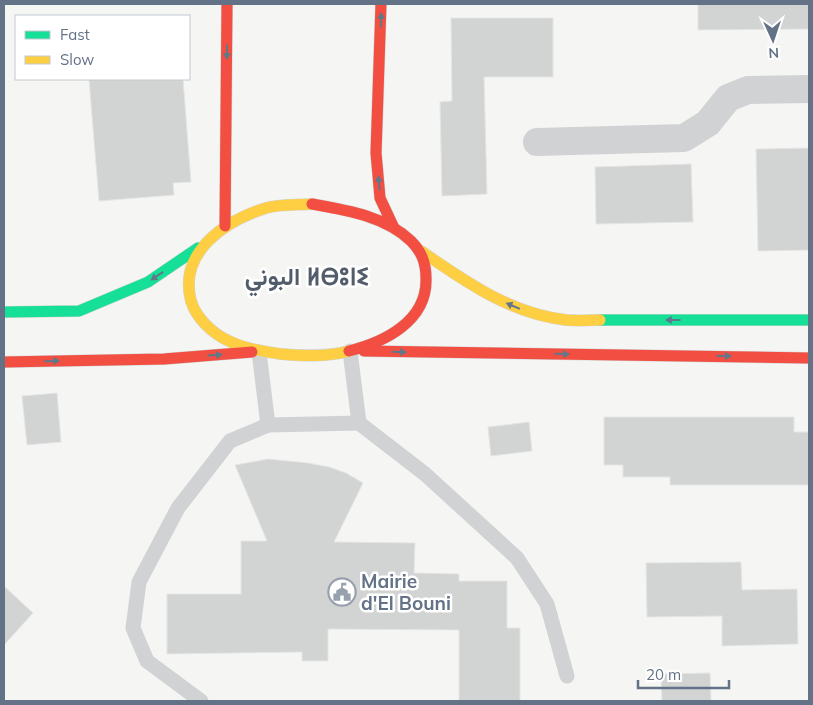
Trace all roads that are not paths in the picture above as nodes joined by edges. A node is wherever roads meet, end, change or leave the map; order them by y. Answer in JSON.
{"nodes":[{"id":1,"x":227,"y":4,"type":"edge"},
{"id":2,"x":381,"y":4,"type":"edge"},
{"id":3,"x":809,"y":89,"type":"edge"},
{"id":4,"x":537,"y":142,"type":"dead end"},
{"id":5,"x":225,"y":226,"type":"junction"},
{"id":6,"x":394,"y":228,"type":"junction"},
{"id":7,"x":198,"y":248,"type":"junction"},
{"id":8,"x":421,"y":251,"type":"junction"},
{"id":9,"x":4,"y":312,"type":"edge"},
{"id":10,"x":809,"y":320,"type":"edge"},
{"id":11,"x":350,"y":351,"type":"junction"},
{"id":12,"x":259,"y":352,"type":"junction"},
{"id":13,"x":809,"y":358,"type":"edge"},
{"id":14,"x":4,"y":362,"type":"edge"},
{"id":15,"x":359,"y":423,"type":"junction"},
{"id":16,"x":268,"y":425,"type":"junction"},
{"id":17,"x":567,"y":676,"type":"dead end"},
{"id":18,"x":200,"y":701,"type":"edge"}],
"edges":[{"from":1,"to":5,"type":"main road","one_way":true},
{"from":6,"to":2,"type":"main road","one_way":true},
{"from":3,"to":4,"type":"street"},
{"from":5,"to":6,"type":"main road"},
{"from":5,"to":7,"type":"main road"},
{"from":6,"to":8,"type":"main road"},
{"from":7,"to":9,"type":"main road","one_way":true},
{"from":7,"to":12,"type":"main road"},
{"from":10,"to":8,"type":"main road","one_way":true},
{"from":8,"to":11,"type":"main road"},
{"from":11,"to":12,"type":"main road"},
{"from":11,"to":13,"type":"main road","one_way":true},
{"from":11,"to":15,"type":"lane"},
{"from":14,"to":12,"type":"main road","one_way":true},
{"from":12,"to":16,"type":"lane"},
{"from":15,"to":16,"type":"lane"},
{"from":15,"to":17,"type":"lane"},
{"from":16,"to":18,"type":"lane"}]}
